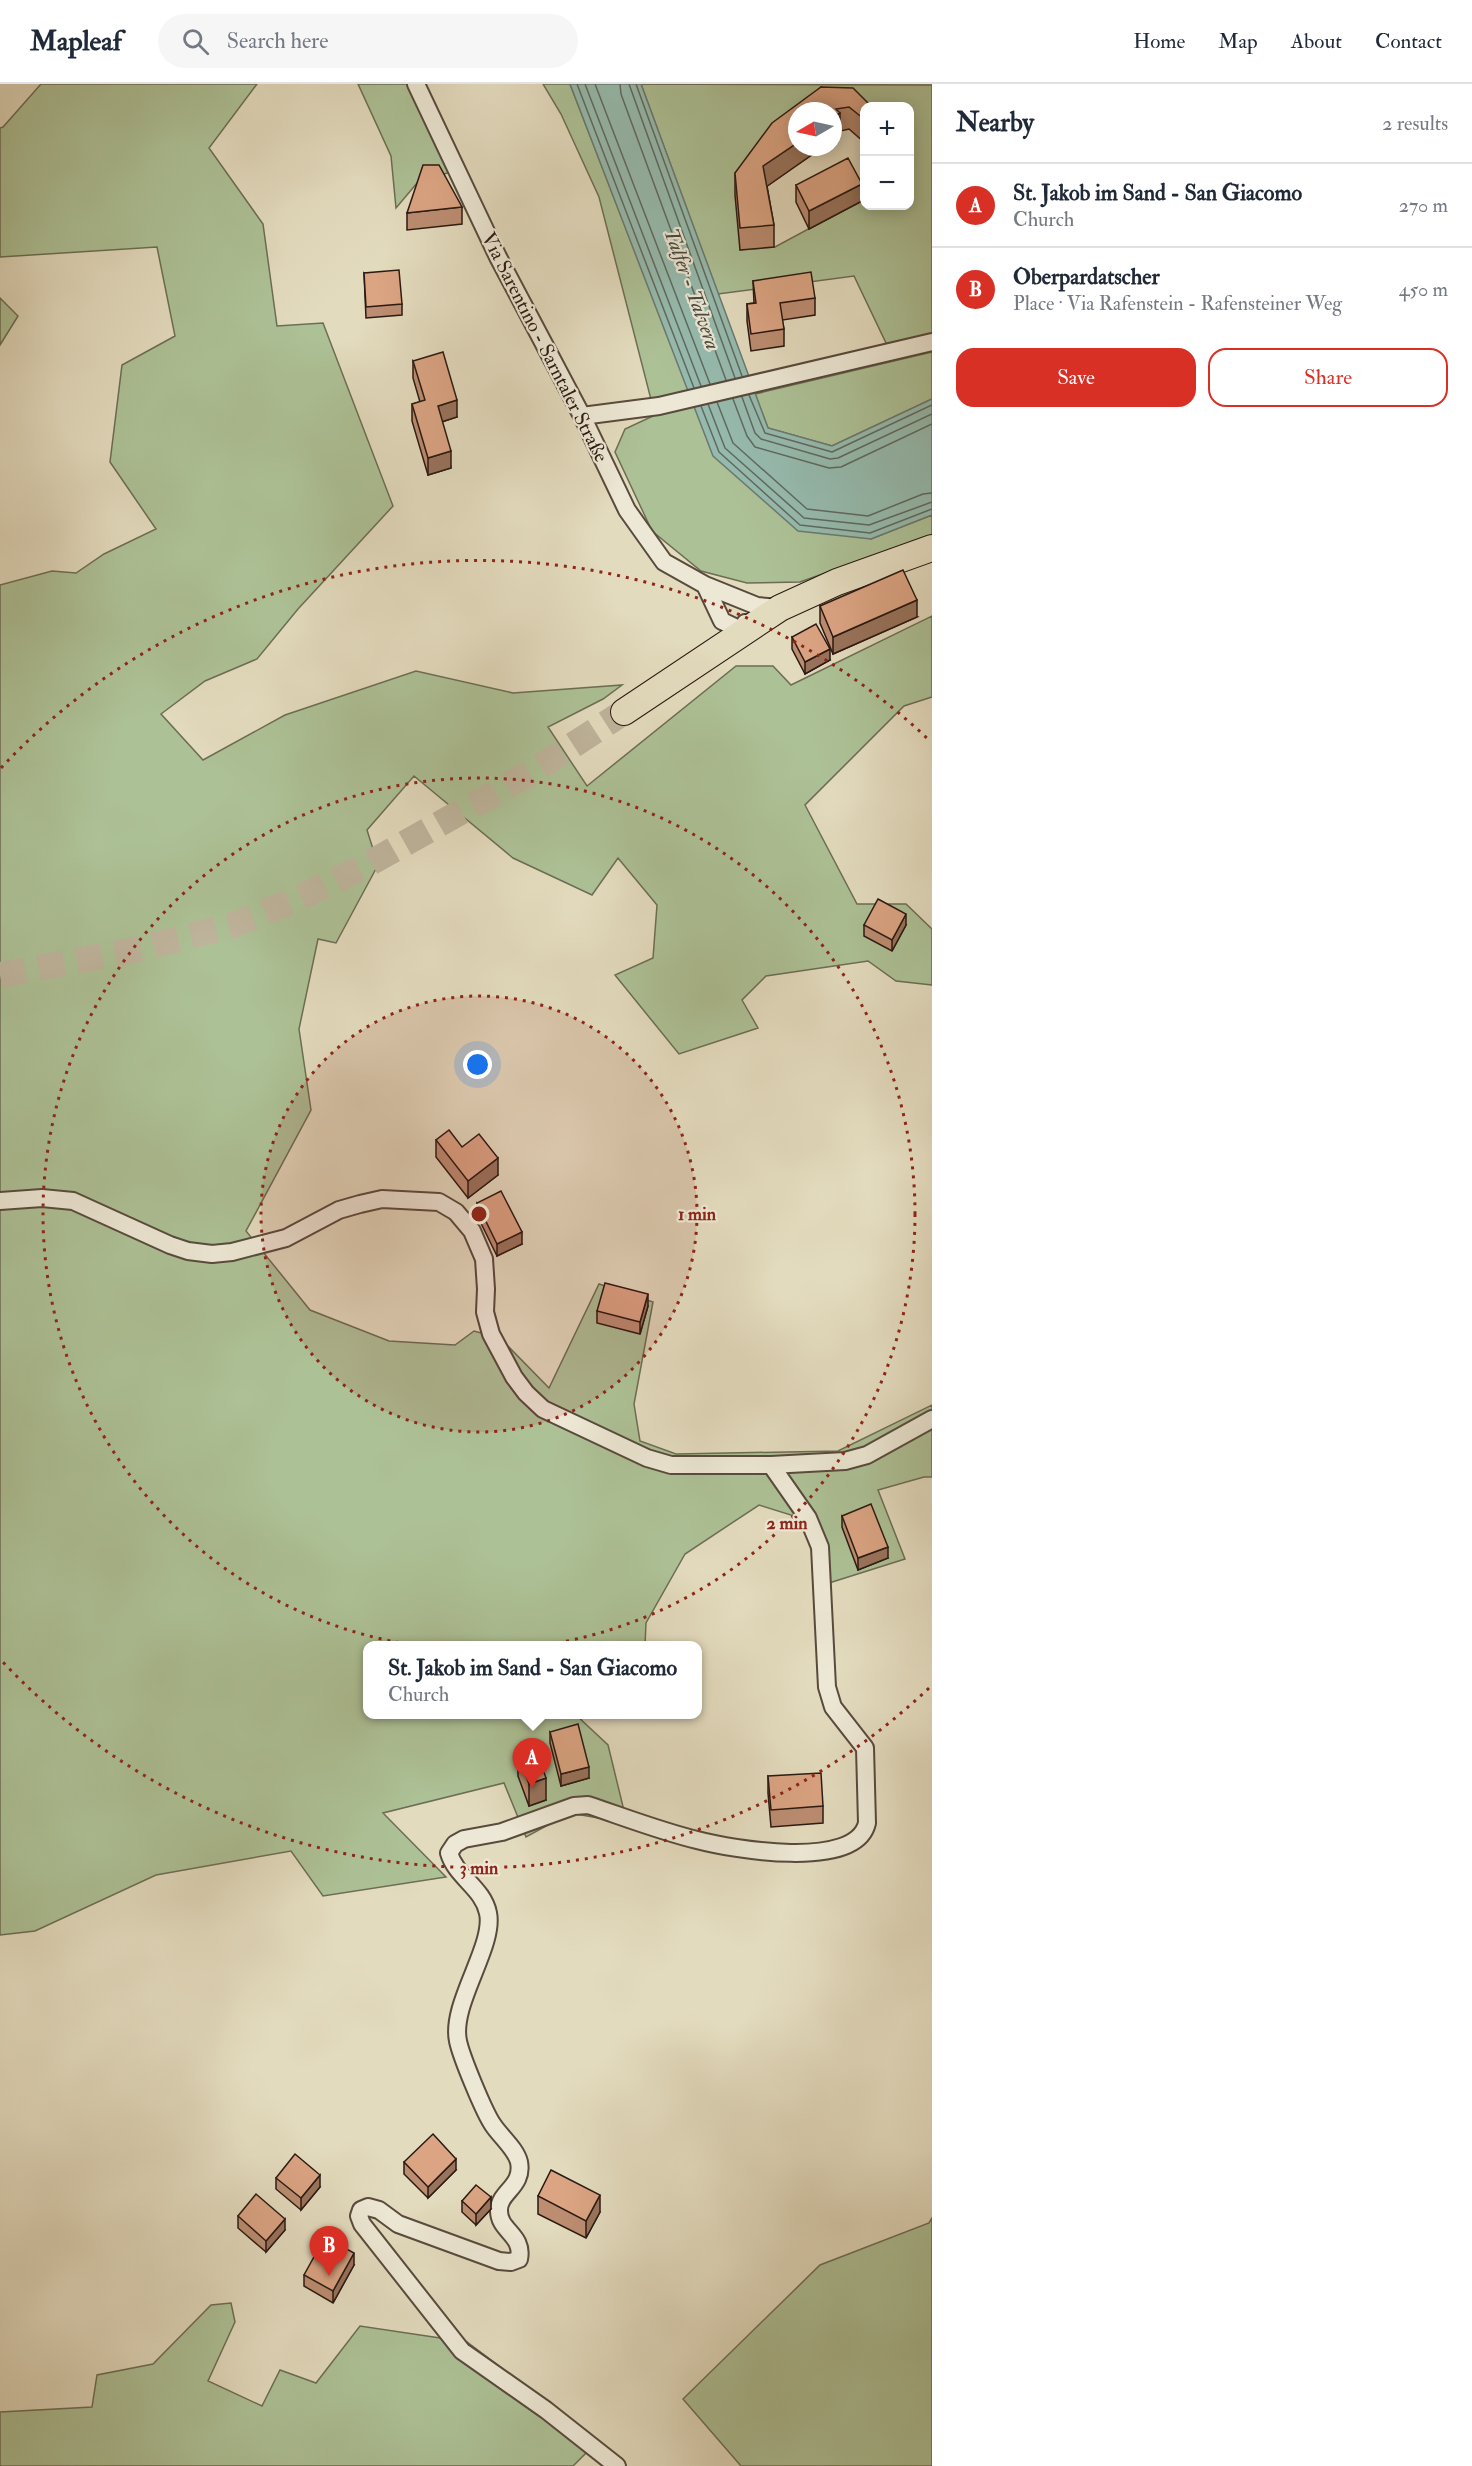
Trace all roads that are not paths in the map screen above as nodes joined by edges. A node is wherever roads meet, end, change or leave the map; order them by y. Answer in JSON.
{"nodes":[{"id":1,"x":416,"y":84,"type":"edge"},
{"id":2,"x":932,"y":342,"type":"edge"},
{"id":3,"x":582,"y":416,"type":"junction"},
{"id":4,"x":932,"y":548,"type":"edge"},
{"id":5,"x":705,"y":585,"type":"junction"},
{"id":6,"x":741,"y":598,"type":"junction"},
{"id":7,"x":780,"y":608,"type":"junction"},
{"id":8,"x":733,"y":626,"type":"junction"},
{"id":9,"x":624,"y":712,"type":"tunnel mouth"},
{"id":10,"x":0,"y":1201,"type":"edge"},
{"id":11,"x":932,"y":1419,"type":"edge"},
{"id":12,"x":771,"y":1465,"type":"junction"},
{"id":13,"x":617,"y":2466,"type":"edge"}],
"edges":[{"from":1,"to":3,"type":"street","name":"Via Sarentino - Sarntaler Straße"},
{"from":2,"to":3,"type":"street"},
{"from":3,"to":5,"type":"street","name":"Via Sarentino - Sarntaler Straße"},
{"from":4,"to":7,"type":"main road"},
{"from":5,"to":6,"type":"street","name":"Via Sarentino - Sarntaler Straße"},
{"from":5,"to":8,"type":"street"},
{"from":6,"to":7,"type":"street","name":"Via Sarentino - Sarntaler Straße"},
{"from":6,"to":8,"type":"street"},
{"from":7,"to":8,"type":"main road"},
{"from":8,"to":9,"type":"main road"},
{"from":10,"to":12,"type":"street"},
{"from":11,"to":12,"type":"street"},
{"from":12,"to":13,"type":"street"}]}
